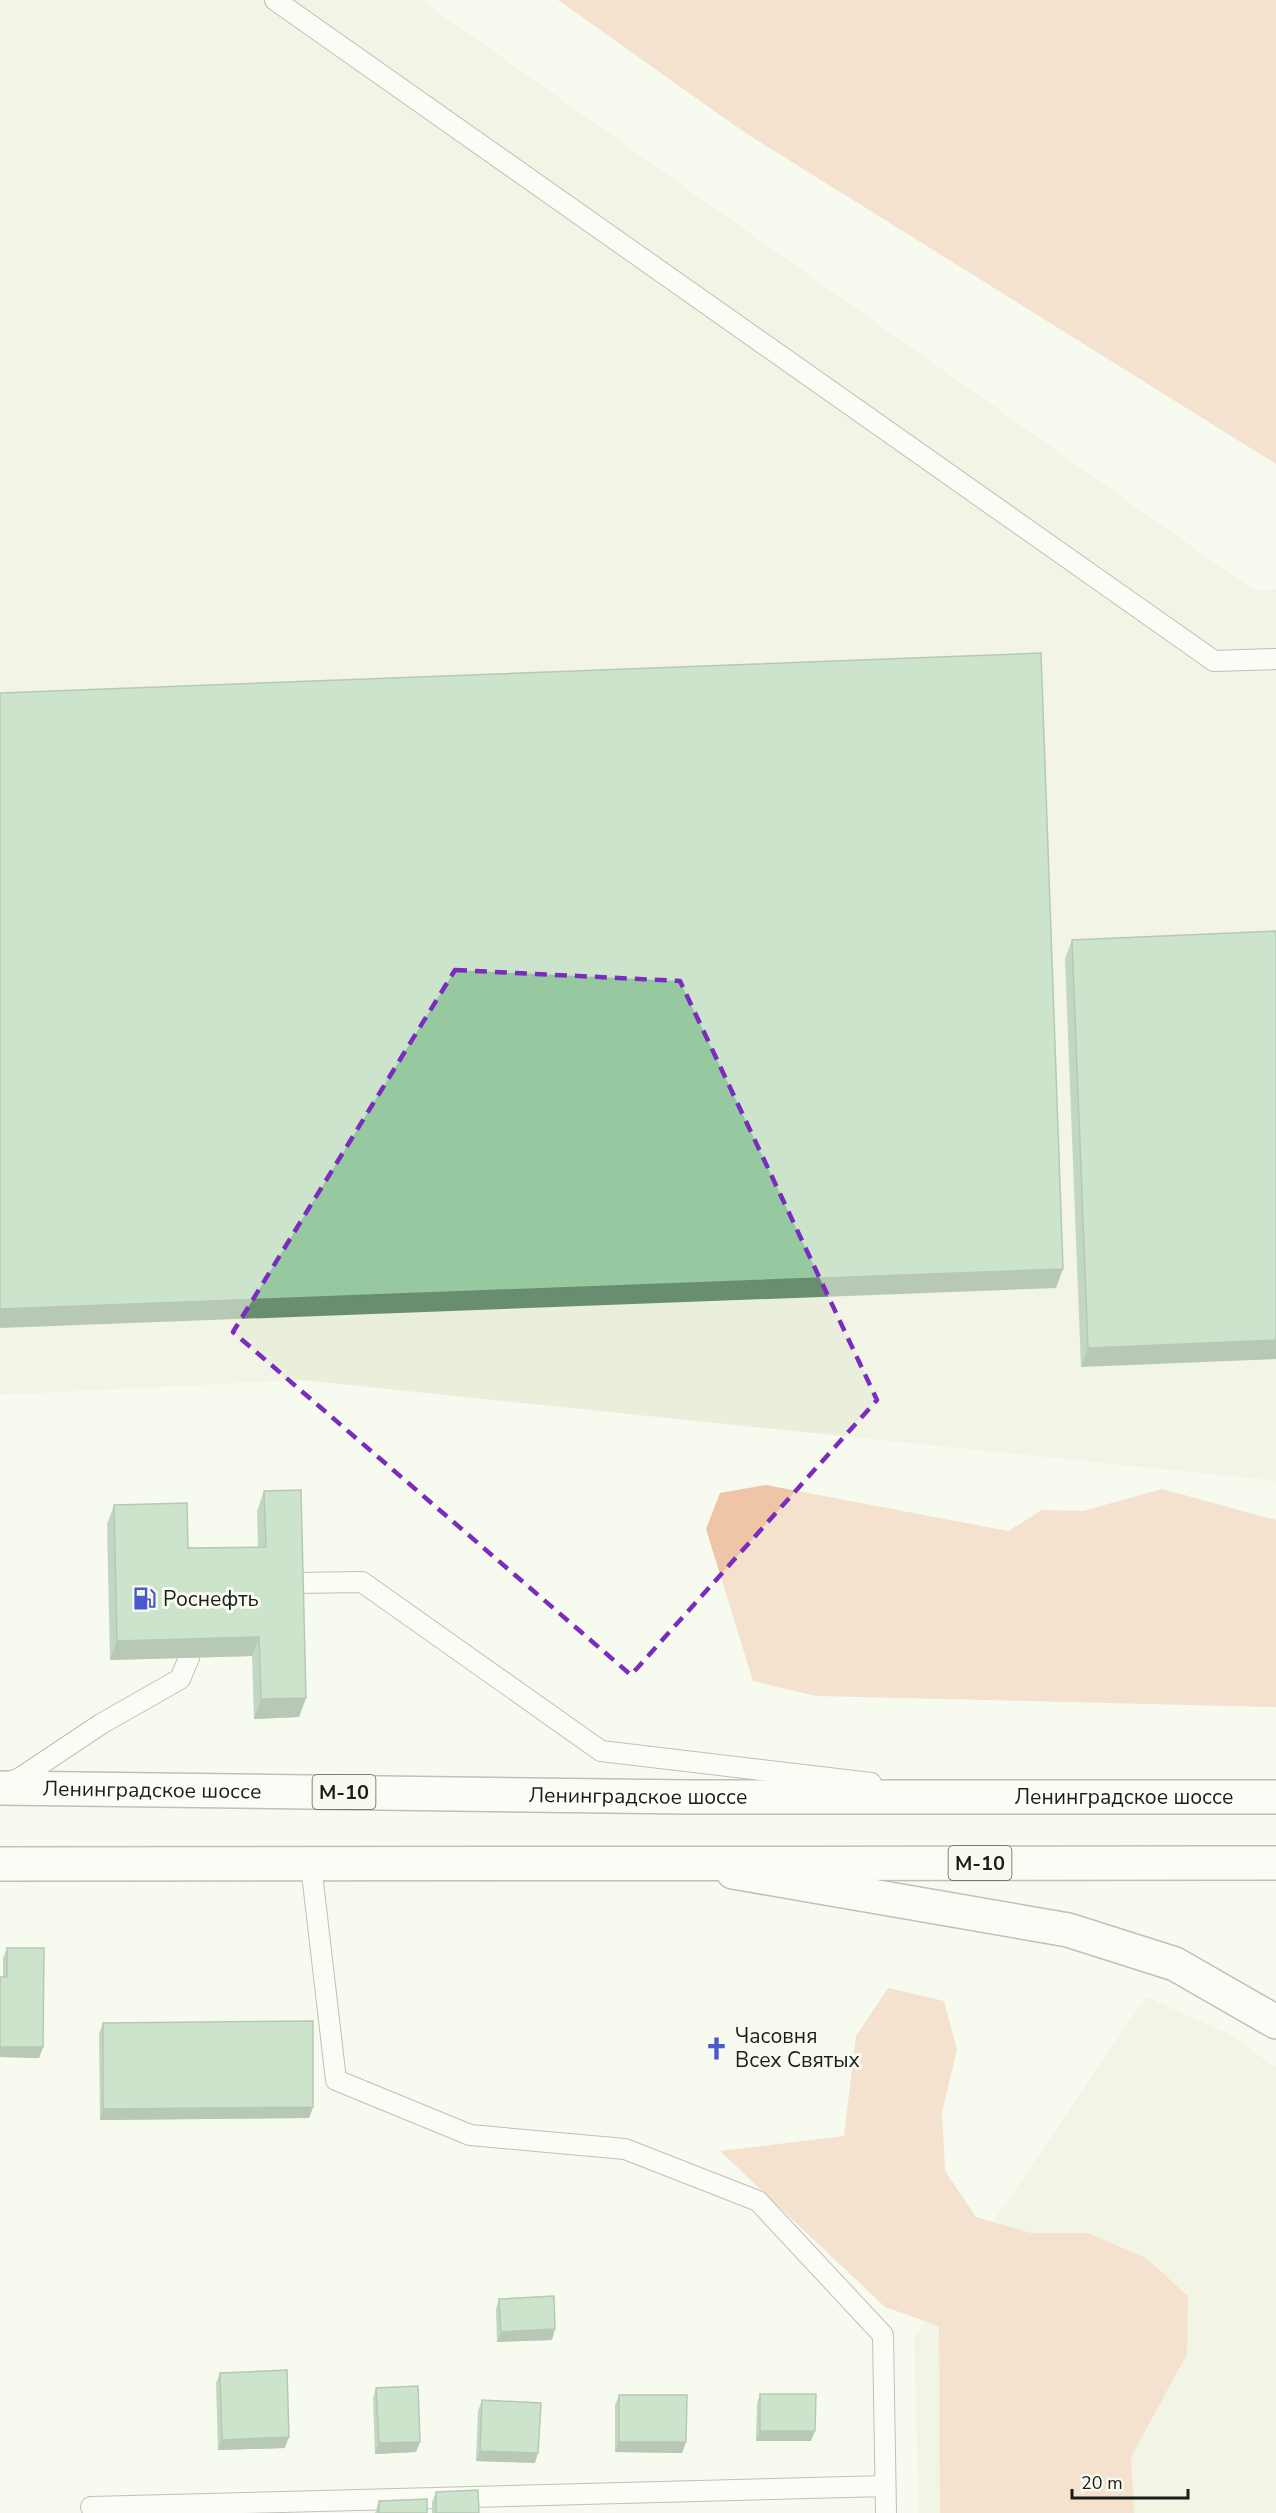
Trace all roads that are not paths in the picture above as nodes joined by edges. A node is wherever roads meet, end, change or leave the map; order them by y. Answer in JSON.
{"nodes":[{"id":1,"x":275,"y":0,"type":"edge"},
{"id":2,"x":1276,"y":659,"type":"edge"},
{"id":3,"x":296,"y":1583,"type":"edge"},
{"id":4,"x":189,"y":1658,"type":"edge"},
{"id":5,"x":0,"y":1787,"type":"edge"},
{"id":6,"x":1276,"y":1797,"type":"edge"},
{"id":7,"x":1029,"y":1798,"type":"junction"},
{"id":8,"x":1276,"y":1863,"type":"edge"},
{"id":9,"x":0,"y":1864,"type":"edge"},
{"id":10,"x":684,"y":1864,"type":"junction"},
{"id":11,"x":311,"y":1865,"type":"junction"},
{"id":12,"x":1276,"y":2022,"type":"edge"},
{"id":13,"x":885,"y":2486,"type":"junction"},
{"id":14,"x":91,"y":2507,"type":"dead end"},
{"id":15,"x":886,"y":2513,"type":"edge"}],
"edges":[{"from":1,"to":2,"type":"lane"},
{"from":3,"to":7,"type":"lane"},
{"from":4,"to":5,"type":"lane"},
{"from":5,"to":7,"type":"main road","name":"Ленинградское шоссе","number":"М-10"},
{"from":6,"to":7,"type":"main road","name":"Ленинградское шоссе","number":"М-10"},
{"from":8,"to":10,"type":"main road","number":"М-10"},
{"from":9,"to":11,"type":"main road","number":"М-10"},
{"from":10,"to":11,"type":"main road","number":"М-10"},
{"from":10,"to":12,"type":"main road"},
{"from":11,"to":13,"type":"lane"},
{"from":13,"to":14,"type":"lane"},
{"from":13,"to":15,"type":"lane"}]}
